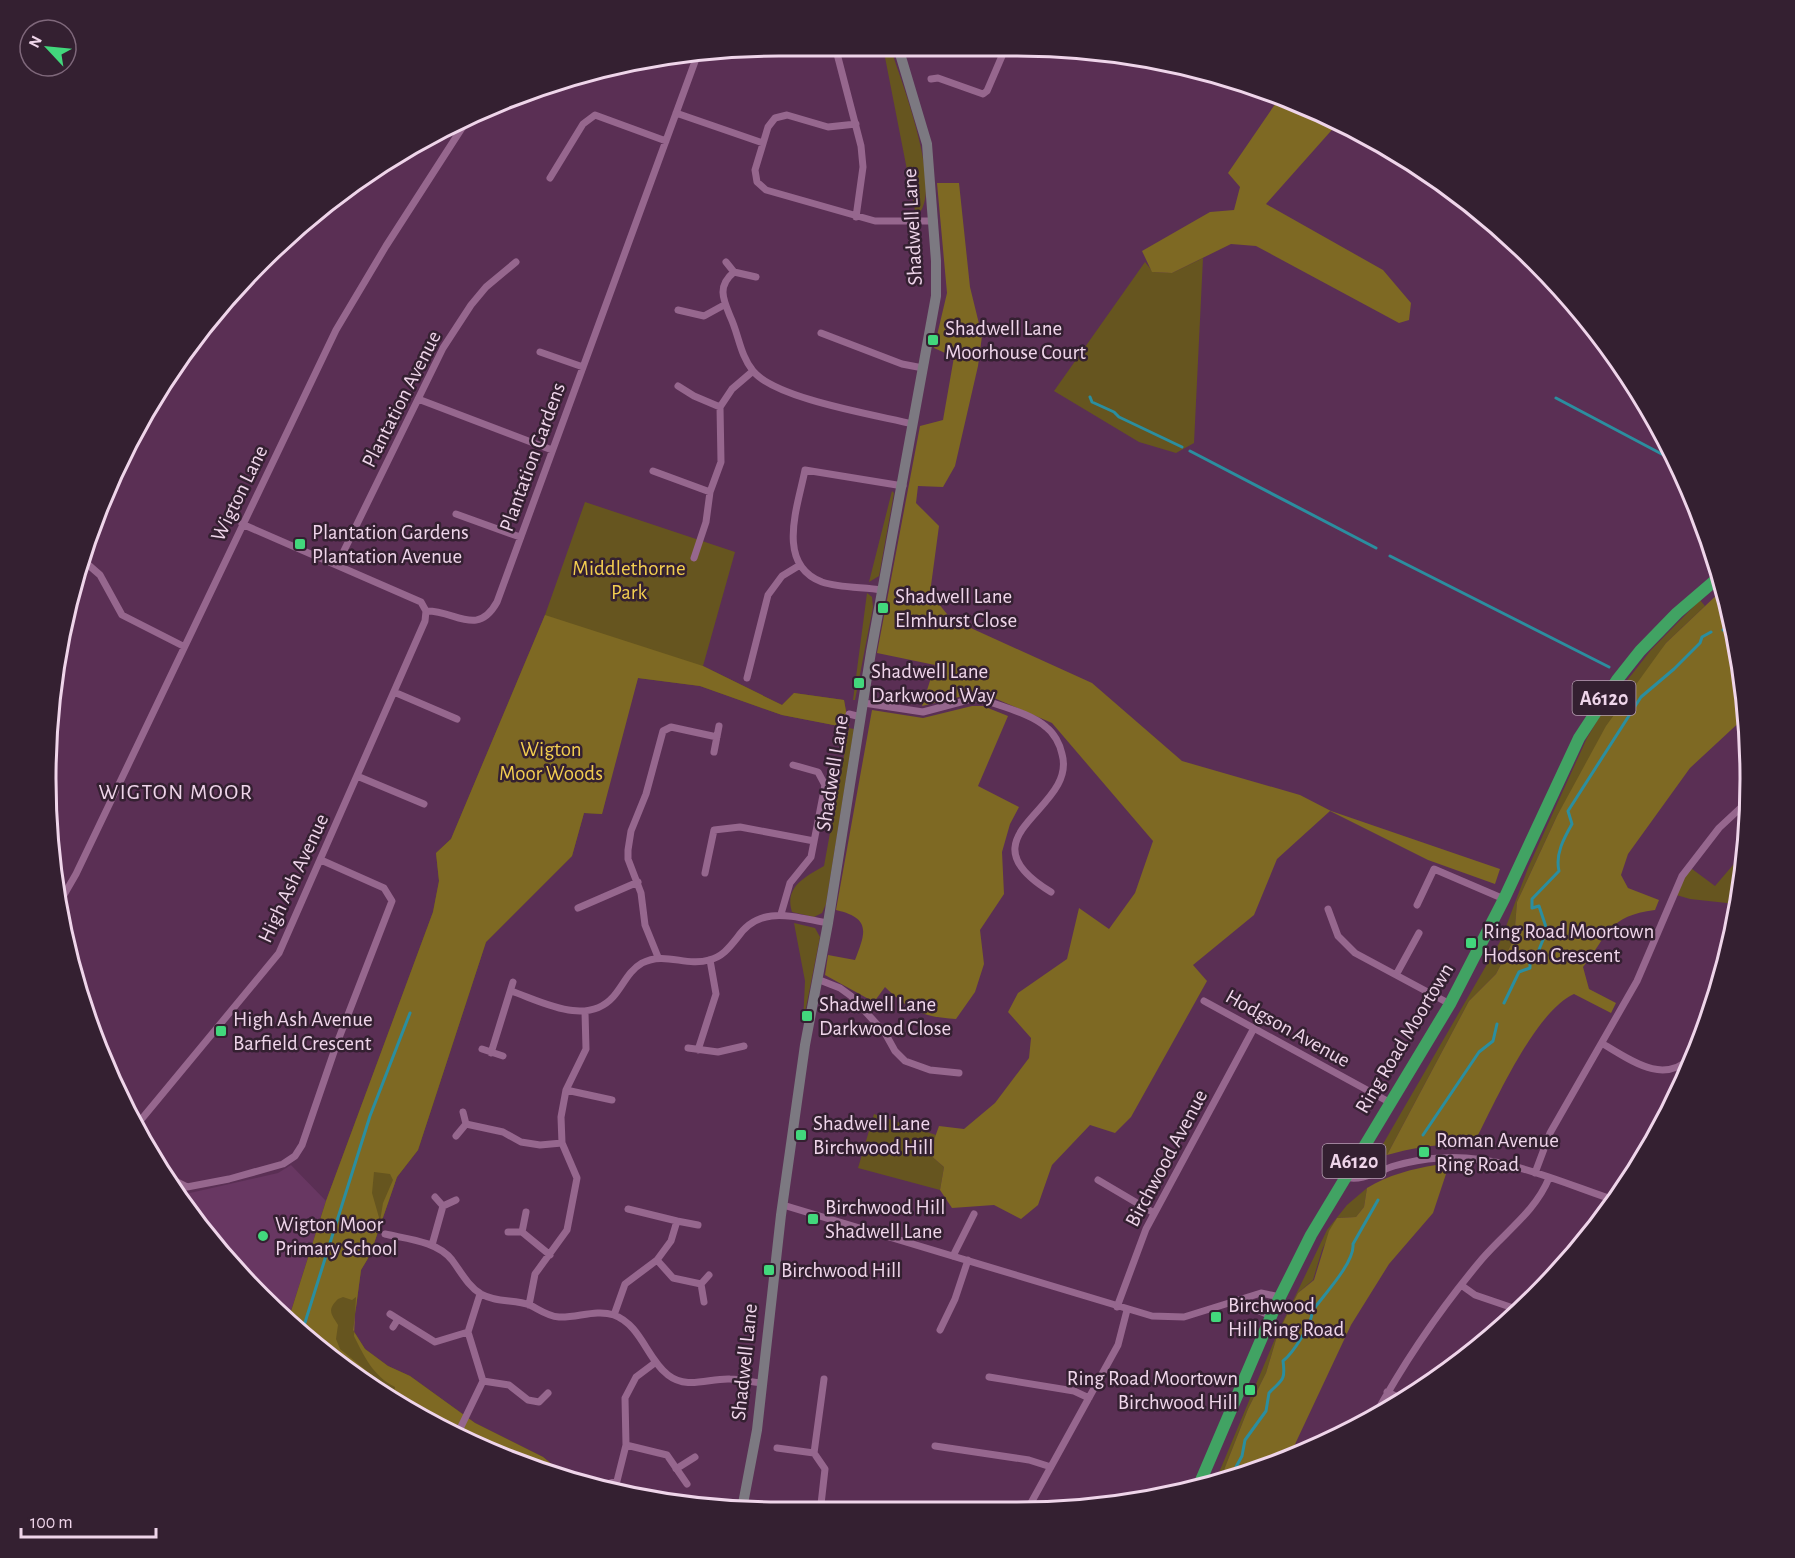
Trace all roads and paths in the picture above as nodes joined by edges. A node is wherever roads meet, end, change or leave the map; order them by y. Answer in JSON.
{"nodes":[{"id":1,"x":838,"y":56,"type":"edge"},
{"id":2,"x":901,"y":56,"type":"edge"},
{"id":3,"x":1002,"y":56,"type":"edge"},
{"id":4,"x":693,"y":61,"type":"edge"},
{"id":5,"x":931,"y":79,"type":"dead end"},
{"id":6,"x":676,"y":113,"type":"junction"},
{"id":7,"x":856,"y":124,"type":"junction"},
{"id":8,"x":462,"y":129,"type":"edge"},
{"id":9,"x":666,"y":141,"type":"junction"},
{"id":10,"x":763,"y":143,"type":"junction"},
{"id":11,"x":550,"y":178,"type":"dead end"},
{"id":12,"x":856,"y":217,"type":"junction"},
{"id":13,"x":934,"y":221,"type":"junction"},
{"id":14,"x":516,"y":262,"type":"dead end"},
{"id":15,"x":726,"y":262,"type":"dead end"},
{"id":16,"x":734,"y":272,"type":"junction"},
{"id":17,"x":756,"y":277,"type":"dead end"},
{"id":18,"x":724,"y":305,"type":"junction"},
{"id":19,"x":678,"y":310,"type":"dead end"},
{"id":20,"x":822,"y":333,"type":"dead end"},
{"id":21,"x":540,"y":352,"type":"dead end"},
{"id":22,"x":583,"y":367,"type":"junction"},
{"id":23,"x":923,"y":368,"type":"junction"},
{"id":24,"x":753,"y":371,"type":"junction"},
{"id":25,"x":678,"y":386,"type":"dead end"},
{"id":26,"x":418,"y":399,"type":"junction"},
{"id":27,"x":720,"y":407,"type":"junction"},
{"id":28,"x":913,"y":424,"type":"junction"},
{"id":29,"x":552,"y":450,"type":"junction"},
{"id":30,"x":653,"y":471,"type":"dead end"},
{"id":31,"x":903,"y":486,"type":"junction"},
{"id":32,"x":710,"y":492,"type":"junction"},
{"id":33,"x":456,"y":514,"type":"dead end"},
{"id":34,"x":242,"y":524,"type":"junction"},
{"id":35,"x":520,"y":537,"type":"junction"},
{"id":36,"x":694,"y":558,"type":"dead end"},
{"id":37,"x":88,"y":565,"type":"edge"},
{"id":38,"x":337,"y":565,"type":"junction"},
{"id":39,"x":800,"y":565,"type":"junction"},
{"id":40,"x":1712,"y":583,"type":"edge"},
{"id":41,"x":882,"y":590,"type":"junction"},
{"id":42,"x":426,"y":611,"type":"junction"},
{"id":43,"x":183,"y":646,"type":"junction"},
{"id":44,"x":747,"y":678,"type":"dead end"},
{"id":45,"x":394,"y":692,"type":"junction"},
{"id":46,"x":864,"y":704,"type":"junction"},
{"id":47,"x":849,"y":714,"type":"dead end"},
{"id":48,"x":861,"y":717,"type":"junction"},
{"id":49,"x":457,"y":719,"type":"dead end"},
{"id":50,"x":719,"y":726,"type":"dead end"},
{"id":51,"x":717,"y":737,"type":"junction"},
{"id":52,"x":714,"y":752,"type":"dead end"},
{"id":53,"x":793,"y":765,"type":"dead end"},
{"id":54,"x":357,"y":776,"type":"junction"},
{"id":55,"x":424,"y":804,"type":"dead end"},
{"id":56,"x":1739,"y":810,"type":"edge"},
{"id":57,"x":814,"y":841,"type":"junction"},
{"id":58,"x":321,"y":860,"type":"junction"},
{"id":59,"x":705,"y":873,"type":"dead end"},
{"id":60,"x":638,"y":882,"type":"junction"},
{"id":61,"x":1051,"y":892,"type":"dead end"},
{"id":62,"x":65,"y":893,"type":"edge"},
{"id":63,"x":1504,"y":899,"type":"junction"},
{"id":64,"x":1417,"y":905,"type":"dead end"},
{"id":65,"x":578,"y":908,"type":"dead end"},
{"id":66,"x":1328,"y":909,"type":"dead end"},
{"id":67,"x":781,"y":914,"type":"junction"},
{"id":68,"x":828,"y":923,"type":"junction"},
{"id":69,"x":1419,"y":933,"type":"dead end"},
{"id":70,"x":658,"y":957,"type":"junction"},
{"id":71,"x":710,"y":960,"type":"junction"},
{"id":72,"x":1396,"y":975,"type":"junction"},
{"id":73,"x":817,"y":979,"type":"junction"},
{"id":74,"x":513,"y":982,"type":"dead end"},
{"id":75,"x":511,"y":991,"type":"junction"},
{"id":76,"x":1204,"y":1001,"type":"dead end"},
{"id":77,"x":1450,"y":1004,"type":"junction"},
{"id":78,"x":585,"y":1012,"type":"junction"},
{"id":79,"x":1254,"y":1028,"type":"junction"},
{"id":80,"x":1603,"y":1044,"type":"junction"},
{"id":81,"x":744,"y":1046,"type":"dead end"},
{"id":82,"x":688,"y":1048,"type":"dead end"},
{"id":83,"x":482,"y":1049,"type":"dead end"},
{"id":84,"x":698,"y":1050,"type":"junction"},
{"id":85,"x":491,"y":1053,"type":"junction"},
{"id":86,"x":503,"y":1056,"type":"dead end"},
{"id":87,"x":1680,"y":1065,"type":"edge"},
{"id":88,"x":959,"y":1073,"type":"dead end"},
{"id":89,"x":566,"y":1090,"type":"junction"},
{"id":90,"x":612,"y":1100,"type":"dead end"},
{"id":91,"x":1389,"y":1102,"type":"junction"},
{"id":92,"x":463,"y":1112,"type":"dead end"},
{"id":93,"x":141,"y":1120,"type":"edge"},
{"id":94,"x":466,"y":1124,"type":"junction"},
{"id":95,"x":456,"y":1136,"type":"dead end"},
{"id":96,"x":562,"y":1143,"type":"junction"},
{"id":97,"x":1357,"y":1156,"type":"junction"},
{"id":98,"x":1376,"y":1172,"type":"junction"},
{"id":99,"x":1535,"y":1173,"type":"junction"},
{"id":100,"x":1345,"y":1178,"type":"junction"},
{"id":101,"x":1549,"y":1178,"type":"junction"},
{"id":102,"x":1098,"y":1180,"type":"dead end"},
{"id":103,"x":178,"y":1182,"type":"edge"},
{"id":104,"x":435,"y":1197,"type":"dead end"},
{"id":105,"x":1606,"y":1197,"type":"edge"},
{"id":106,"x":456,"y":1200,"type":"dead end"},
{"id":107,"x":783,"y":1205,"type":"junction"},
{"id":108,"x":443,"y":1206,"type":"junction"},
{"id":109,"x":628,"y":1209,"type":"dead end"},
{"id":110,"x":526,"y":1212,"type":"dead end"},
{"id":111,"x":1154,"y":1213,"type":"junction"},
{"id":112,"x":974,"y":1214,"type":"dead end"},
{"id":113,"x":677,"y":1221,"type":"junction"},
{"id":114,"x":698,"y":1225,"type":"dead end"},
{"id":115,"x":508,"y":1232,"type":"dead end"},
{"id":116,"x":522,"y":1232,"type":"junction"},
{"id":117,"x":385,"y":1234,"type":"dead end"},
{"id":118,"x":432,"y":1245,"type":"junction"},
{"id":119,"x":550,"y":1255,"type":"junction"},
{"id":120,"x":953,"y":1256,"type":"junction"},
{"id":121,"x":657,"y":1260,"type":"junction"},
{"id":122,"x":968,"y":1260,"type":"junction"},
{"id":123,"x":709,"y":1275,"type":"dead end"},
{"id":124,"x":701,"y":1284,"type":"junction"},
{"id":125,"x":1461,"y":1285,"type":"junction"},
{"id":126,"x":480,"y":1294,"type":"junction"},
{"id":127,"x":1280,"y":1297,"type":"junction"},
{"id":128,"x":704,"y":1302,"type":"dead end"},
{"id":129,"x":1239,"y":1302,"type":"junction"},
{"id":130,"x":529,"y":1305,"type":"junction"},
{"id":131,"x":1117,"y":1307,"type":"junction"},
{"id":132,"x":1510,"y":1307,"type":"edge"},
{"id":133,"x":1127,"y":1310,"type":"junction"},
{"id":134,"x":390,"y":1314,"type":"dead end"},
{"id":135,"x":614,"y":1315,"type":"junction"},
{"id":136,"x":1271,"y":1316,"type":"junction"},
{"id":137,"x":398,"y":1319,"type":"junction"},
{"id":138,"x":951,"y":1326,"type":"dead end"},
{"id":139,"x":393,"y":1327,"type":"dead end"},
{"id":140,"x":468,"y":1332,"type":"junction"},
{"id":141,"x":656,"y":1362,"type":"junction"},
{"id":142,"x":989,"y":1377,"type":"dead end"},
{"id":143,"x":824,"y":1379,"type":"dead end"},
{"id":144,"x":483,"y":1381,"type":"junction"},
{"id":145,"x":762,"y":1383,"type":"junction"},
{"id":146,"x":1387,"y":1392,"type":"junction"},
{"id":147,"x":548,"y":1393,"type":"dead end"},
{"id":148,"x":1395,"y":1396,"type":"edge"},
{"id":149,"x":1089,"y":1398,"type":"junction"},
{"id":150,"x":1381,"y":1404,"type":"edge"},
{"id":151,"x":460,"y":1428,"type":"edge"},
{"id":152,"x":626,"y":1445,"type":"junction"},
{"id":153,"x":935,"y":1446,"type":"dead end"},
{"id":154,"x":777,"y":1448,"type":"dead end"},
{"id":155,"x":814,"y":1453,"type":"junction"},
{"id":156,"x":694,"y":1457,"type":"dead end"},
{"id":157,"x":1051,"y":1467,"type":"junction"},
{"id":158,"x":676,"y":1468,"type":"junction"},
{"id":159,"x":1202,"y":1478,"type":"edge"},
{"id":160,"x":611,"y":1483,"type":"edge"},
{"id":161,"x":687,"y":1484,"type":"dead end"},
{"id":162,"x":743,"y":1501,"type":"edge"},
{"id":163,"x":821,"y":1502,"type":"edge"},
{"id":164,"x":1032,"y":1502,"type":"edge"}],
"edges":[{"from":1,"to":7,"type":"street"},
{"from":2,"to":13,"type":"street","name":"Shadwell Lane"},
{"from":3,"to":5,"type":"street"},
{"from":4,"to":6,"type":"street","name":"Plantation Gardens"},
{"from":6,"to":9,"type":"street","name":"Plantation Gardens"},
{"from":6,"to":10,"type":"street"},
{"from":7,"to":10,"type":"street"},
{"from":7,"to":12,"type":"street"},
{"from":8,"to":34,"type":"street","name":"Wigton Lane"},
{"from":9,"to":11,"type":"street"},
{"from":9,"to":22,"type":"street","name":"Plantation Gardens"},
{"from":10,"to":12,"type":"street"},
{"from":12,"to":13,"type":"street"},
{"from":13,"to":23,"type":"street","name":"Shadwell Lane"},
{"from":14,"to":26,"type":"street","name":"Plantation Avenue"},
{"from":15,"to":16,"type":"street"},
{"from":16,"to":17,"type":"street"},
{"from":16,"to":18,"type":"street"},
{"from":18,"to":19,"type":"street"},
{"from":18,"to":24,"type":"street"},
{"from":20,"to":23,"type":"street"},
{"from":21,"to":22,"type":"street"},
{"from":22,"to":29,"type":"street","name":"Plantation Gardens"},
{"from":23,"to":28,"type":"street","name":"Shadwell Lane"},
{"from":24,"to":27,"type":"street"},
{"from":24,"to":28,"type":"street"},
{"from":25,"to":27,"type":"street"},
{"from":26,"to":29,"type":"street"},
{"from":26,"to":38,"type":"street","name":"Plantation Avenue"},
{"from":27,"to":32,"type":"street"},
{"from":28,"to":31,"type":"street","name":"Shadwell Lane"},
{"from":29,"to":35,"type":"street","name":"Plantation Gardens"},
{"from":30,"to":32,"type":"street"},
{"from":31,"to":39,"type":"street"},
{"from":31,"to":41,"type":"street","name":"Shadwell Lane"},
{"from":32,"to":36,"type":"street"},
{"from":33,"to":35,"type":"street"},
{"from":34,"to":38,"type":"street","name":"Plantation Gardens"},
{"from":34,"to":43,"type":"street","name":"Wigton Lane"},
{"from":35,"to":42,"type":"street","name":"Plantation Gardens"},
{"from":37,"to":43,"type":"street"},
{"from":38,"to":42,"type":"street","name":"Plantation Gardens"},
{"from":39,"to":41,"type":"street"},
{"from":39,"to":44,"type":"street"},
{"from":40,"to":63,"type":"highway","name":"Ring Road Moortown","number":"A6120"},
{"from":41,"to":46,"type":"street","name":"Shadwell Lane"},
{"from":42,"to":45,"type":"street","name":"High Ash Avenue"},
{"from":43,"to":62,"type":"street","name":"Wigton Lane"},
{"from":45,"to":49,"type":"street"},
{"from":45,"to":54,"type":"street","name":"High Ash Avenue"},
{"from":46,"to":48,"type":"street","name":"Shadwell Lane"},
{"from":46,"to":61,"type":"street"},
{"from":47,"to":48,"type":"street"},
{"from":48,"to":68,"type":"street","name":"Shadwell Lane"},
{"from":50,"to":51,"type":"street"},
{"from":51,"to":52,"type":"street"},
{"from":51,"to":60,"type":"street"},
{"from":53,"to":57,"type":"street"},
{"from":54,"to":55,"type":"street"},
{"from":54,"to":58,"type":"street","name":"High Ash Avenue"},
{"from":56,"to":80,"type":"street"},
{"from":57,"to":59,"type":"street"},
{"from":57,"to":67,"type":"street"},
{"from":58,"to":93,"type":"street","name":"High Ash Avenue"},
{"from":58,"to":103,"type":"street"},
{"from":60,"to":65,"type":"street"},
{"from":60,"to":70,"type":"street"},
{"from":63,"to":64,"type":"street"},
{"from":63,"to":77,"type":"highway","name":"Ring Road Moortown","number":"A6120"},
{"from":66,"to":72,"type":"street"},
{"from":67,"to":68,"type":"street"},
{"from":67,"to":71,"type":"street"},
{"from":68,"to":73,"type":"street","name":"Shadwell Lane"},
{"from":69,"to":72,"type":"street"},
{"from":70,"to":71,"type":"street"},
{"from":70,"to":78,"type":"street"},
{"from":71,"to":84,"type":"street"},
{"from":72,"to":77,"type":"street"},
{"from":73,"to":88,"type":"street"},
{"from":73,"to":107,"type":"street","name":"Shadwell Lane"},
{"from":74,"to":75,"type":"street"},
{"from":75,"to":78,"type":"street"},
{"from":75,"to":85,"type":"street"},
{"from":76,"to":79,"type":"street","name":"Hodgson Avenue"},
{"from":77,"to":91,"type":"highway","name":"Ring Road Moortown","number":"A6120"},
{"from":78,"to":89,"type":"street"},
{"from":79,"to":91,"type":"street","name":"Hodgson Avenue"},
{"from":79,"to":111,"type":"street","name":"Birchwood Avenue"},
{"from":80,"to":87,"type":"street"},
{"from":80,"to":99,"type":"street"},
{"from":81,"to":84,"type":"street"},
{"from":82,"to":84,"type":"street"},
{"from":83,"to":85,"type":"street"},
{"from":85,"to":86,"type":"street"},
{"from":89,"to":90,"type":"street"},
{"from":89,"to":96,"type":"street"},
{"from":91,"to":97,"type":"highway","name":"Ring Road Moortown","number":"A6120"},
{"from":92,"to":94,"type":"street"},
{"from":94,"to":95,"type":"street"},
{"from":94,"to":96,"type":"street"},
{"from":96,"to":119,"type":"street"},
{"from":97,"to":98,"type":"street"},
{"from":97,"to":100,"type":"highway","name":"Ring Road Moortown","number":"A6120"},
{"from":98,"to":99,"type":"street"},
{"from":98,"to":100,"type":"street"},
{"from":99,"to":101,"type":"street"},
{"from":100,"to":127,"type":"highway","name":"Ring Road Moortown","number":"A6120"},
{"from":101,"to":105,"type":"street"},
{"from":101,"to":125,"type":"street"},
{"from":102,"to":111,"type":"street"},
{"from":104,"to":108,"type":"street"},
{"from":106,"to":108,"type":"street"},
{"from":107,"to":120,"type":"street"},
{"from":107,"to":145,"type":"street","name":"Shadwell Lane"},
{"from":108,"to":118,"type":"street"},
{"from":109,"to":113,"type":"street"},
{"from":110,"to":116,"type":"street"},
{"from":111,"to":131,"type":"street","name":"Birchwood Avenue"},
{"from":112,"to":120,"type":"street"},
{"from":113,"to":114,"type":"street"},
{"from":113,"to":121,"type":"street"},
{"from":115,"to":116,"type":"street"},
{"from":116,"to":119,"type":"street"},
{"from":117,"to":118,"type":"street"},
{"from":118,"to":126,"type":"street"},
{"from":119,"to":130,"type":"street"},
{"from":120,"to":122,"type":"street"},
{"from":121,"to":124,"type":"street"},
{"from":121,"to":135,"type":"street"},
{"from":122,"to":131,"type":"street"},
{"from":122,"to":138,"type":"street"},
{"from":123,"to":124,"type":"street"},
{"from":124,"to":128,"type":"street"},
{"from":125,"to":132,"type":"street"},
{"from":125,"to":146,"type":"street"},
{"from":126,"to":130,"type":"street"},
{"from":126,"to":140,"type":"street"},
{"from":127,"to":129,"type":"street"},
{"from":127,"to":136,"type":"highway","name":"Ring Road Moortown","number":"A6120"},
{"from":129,"to":133,"type":"street"},
{"from":129,"to":136,"type":"street"},
{"from":130,"to":135,"type":"street"},
{"from":131,"to":133,"type":"street"},
{"from":133,"to":149,"type":"street"},
{"from":134,"to":137,"type":"street"},
{"from":135,"to":141,"type":"street"},
{"from":136,"to":159,"type":"highway","name":"Ring Road Moortown","number":"A6120"},
{"from":137,"to":139,"type":"street"},
{"from":137,"to":140,"type":"street"},
{"from":140,"to":144,"type":"street"},
{"from":141,"to":145,"type":"street"},
{"from":141,"to":152,"type":"street"},
{"from":142,"to":149,"type":"street"},
{"from":143,"to":155,"type":"street"},
{"from":144,"to":147,"type":"street"},
{"from":144,"to":151,"type":"street"},
{"from":145,"to":162,"type":"street","name":"Shadwell Lane"},
{"from":146,"to":148,"type":"street"},
{"from":146,"to":150,"type":"street"},
{"from":149,"to":157,"type":"street"},
{"from":152,"to":158,"type":"street"},
{"from":152,"to":160,"type":"street"},
{"from":153,"to":157,"type":"street"},
{"from":154,"to":155,"type":"street"},
{"from":155,"to":163,"type":"street"},
{"from":156,"to":158,"type":"street"},
{"from":157,"to":164,"type":"street"},
{"from":158,"to":161,"type":"street"}]}
